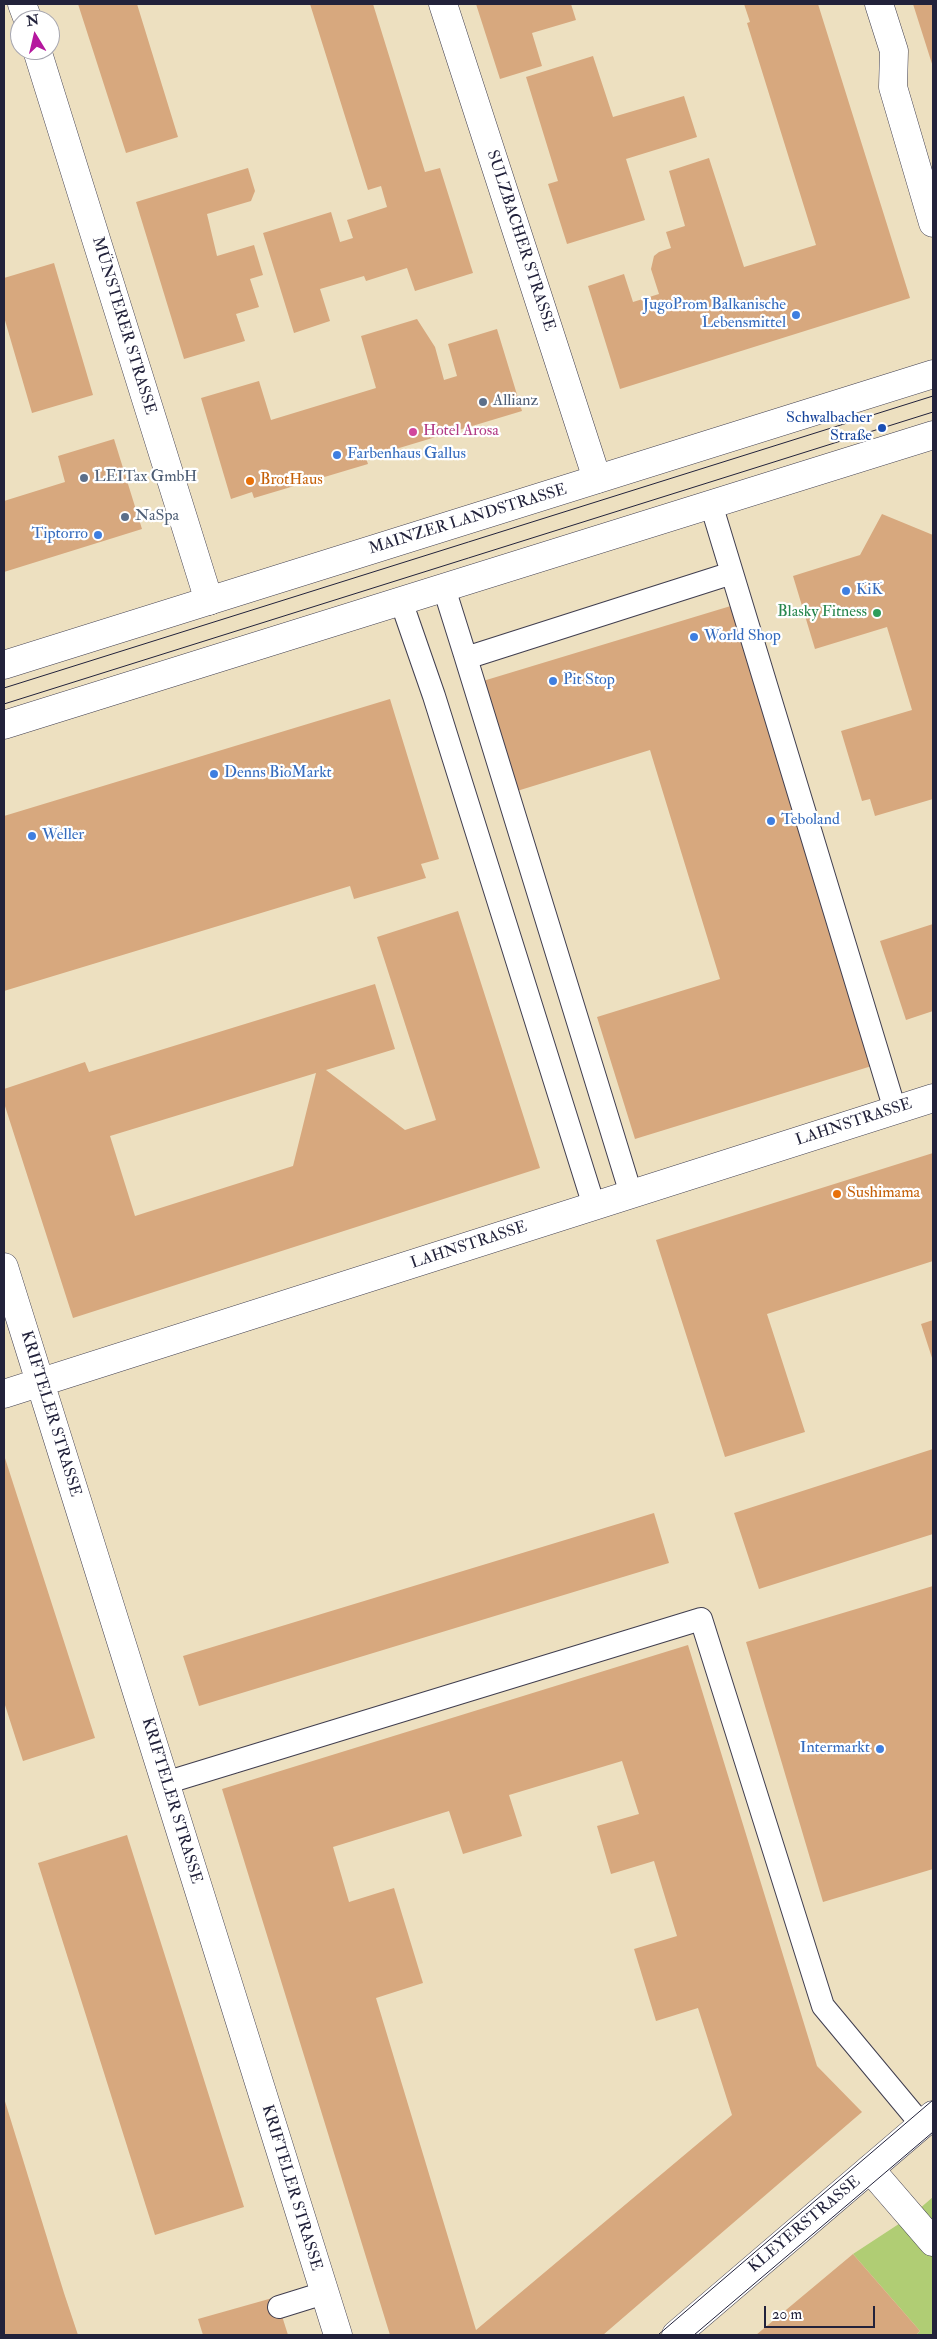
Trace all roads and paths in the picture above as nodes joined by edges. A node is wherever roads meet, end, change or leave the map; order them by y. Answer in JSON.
{"nodes":[{"id":1,"x":443,"y":4,"type":"edge"},
{"id":2,"x":879,"y":4,"type":"edge"},
{"id":3,"x":40,"y":60,"type":"edge"},
{"id":4,"x":933,"y":223,"type":"edge"},
{"id":5,"x":933,"y":374,"type":"edge"},
{"id":6,"x":933,"y":435,"type":"edge"},
{"id":7,"x":597,"y":479,"type":"junction"},
{"id":8,"x":710,"y":504,"type":"junction"},
{"id":9,"x":732,"y":573,"type":"junction"},
{"id":10,"x":444,"y":588,"type":"junction"},
{"id":11,"x":209,"y":601,"type":"junction"},
{"id":12,"x":401,"y":601,"type":"junction"},
{"id":13,"x":466,"y":658,"type":"junction"},
{"id":14,"x":4,"y":665,"type":"edge"},
{"id":15,"x":4,"y":725,"type":"edge"},
{"id":16,"x":933,"y":1098,"type":"edge"},
{"id":17,"x":895,"y":1110,"type":"junction"},
{"id":18,"x":631,"y":1194,"type":"junction"},
{"id":19,"x":594,"y":1206,"type":"junction"},
{"id":20,"x":4,"y":1267,"type":"edge"},
{"id":21,"x":40,"y":1382,"type":"junction"},
{"id":22,"x":4,"y":1394,"type":"edge"},
{"id":23,"x":165,"y":1783,"type":"junction"},
{"id":24,"x":927,"y":2120,"type":"edge"},
{"id":25,"x":870,"y":2169,"type":"junction"},
{"id":26,"x":933,"y":2242,"type":"edge"},
{"id":27,"x":324,"y":2293,"type":"junction"},
{"id":28,"x":279,"y":2307,"type":"dead end"},
{"id":29,"x":338,"y":2335,"type":"edge"},
{"id":30,"x":676,"y":2335,"type":"edge"}],
"edges":[{"from":1,"to":7,"type":"street","name":"SULZBACHER STRASSE"},
{"from":2,"to":4,"type":"street"},
{"from":3,"to":11,"type":"street","name":"MÜNSTERER STRASSE"},
{"from":5,"to":7,"type":"street","name":"MAINZER LANDSTRASSE"},
{"from":6,"to":8,"type":"street"},
{"from":7,"to":11,"type":"street","name":"MAINZER LANDSTRASSE"},
{"from":8,"to":9,"type":"lane"},
{"from":8,"to":10,"type":"street"},
{"from":9,"to":13,"type":"lane"},
{"from":9,"to":17,"type":"lane"},
{"from":10,"to":12,"type":"street"},
{"from":10,"to":13,"type":"lane"},
{"from":11,"to":14,"type":"street","name":"MAINZER LANDSTRASSE"},
{"from":12,"to":15,"type":"street"},
{"from":12,"to":19,"type":"lane"},
{"from":13,"to":18,"type":"lane"},
{"from":16,"to":17,"type":"street","name":"LAHNSTRASSE"},
{"from":17,"to":18,"type":"street","name":"LAHNSTRASSE"},
{"from":18,"to":19,"type":"street","name":"LAHNSTRASSE"},
{"from":19,"to":21,"type":"street","name":"LAHNSTRASSE"},
{"from":20,"to":21,"type":"street","name":"KRIFTELER STRASSE"},
{"from":21,"to":22,"type":"street","name":"LAHNSTRASSE"},
{"from":21,"to":23,"type":"street","name":"KRIFTELER STRASSE"},
{"from":23,"to":24,"type":"lane"},
{"from":23,"to":27,"type":"street","name":"KRIFTELER STRASSE"},
{"from":24,"to":25,"type":"street","name":"KLEYERSTRASSE"},
{"from":25,"to":26,"type":"street"},
{"from":25,"to":30,"type":"street","name":"KLEYERSTRASSE"},
{"from":27,"to":28,"type":"lane"},
{"from":27,"to":29,"type":"street","name":"KRIFTELER STRASSE"}]}
